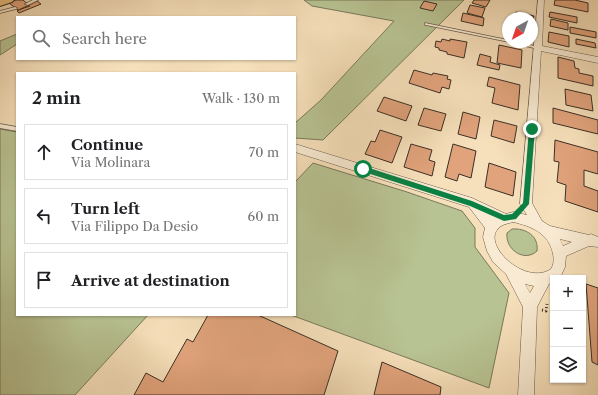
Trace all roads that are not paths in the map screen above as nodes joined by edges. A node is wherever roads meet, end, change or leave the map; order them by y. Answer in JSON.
{"nodes":[{"id":1,"x":36,"y":0,"type":"edge"},
{"id":2,"x":541,"y":0,"type":"edge"},
{"id":3,"x":0,"y":3,"type":"edge"},
{"id":4,"x":12,"y":4,"type":"edge"},
{"id":5,"x":27,"y":4,"type":"dead end"},
{"id":6,"x":0,"y":12,"type":"edge"},
{"id":7,"x":426,"y":24,"type":"dead end"},
{"id":8,"x":502,"y":40,"type":"edge"},
{"id":9,"x":538,"y":48,"type":"junction"},
{"id":10,"x":598,"y":60,"type":"edge"},
{"id":11,"x":0,"y":126,"type":"edge"},
{"id":12,"x":16,"y":129,"type":"edge"},
{"id":13,"x":296,"y":148,"type":"edge"},
{"id":14,"x":472,"y":203,"type":"junction"},
{"id":15,"x":526,"y":204,"type":"junction"},
{"id":16,"x":509,"y":217,"type":"junction"},
{"id":17,"x":536,"y":224,"type":"junction"},
{"id":18,"x":491,"y":227,"type":"junction"},
{"id":19,"x":548,"y":231,"type":"junction"},
{"id":20,"x":595,"y":240,"type":"edge"},
{"id":21,"x":560,"y":253,"type":"junction"},
{"id":22,"x":511,"y":272,"type":"junction"},
{"id":23,"x":545,"y":279,"type":"junction"},
{"id":24,"x":530,"y":306,"type":"junction"},
{"id":25,"x":526,"y":395,"type":"edge"}],
"edges":[{"from":1,"to":5,"type":"lane"},
{"from":2,"to":9,"type":"street"},
{"from":3,"to":4,"type":"highway"},
{"from":4,"to":6,"type":"lane"},
{"from":7,"to":8,"type":"lane"},
{"from":9,"to":10,"type":"street"},
{"from":9,"to":15,"type":"street"},
{"from":11,"to":12,"type":"lane"},
{"from":13,"to":14,"type":"street"},
{"from":14,"to":16,"type":"street"},
{"from":14,"to":18,"type":"street"},
{"from":15,"to":16,"type":"street"},
{"from":15,"to":17,"type":"street"},
{"from":16,"to":17,"type":"street"},
{"from":16,"to":18,"type":"street"},
{"from":17,"to":19,"type":"street"},
{"from":18,"to":22,"type":"street"},
{"from":19,"to":20,"type":"street"},
{"from":19,"to":21,"type":"street"},
{"from":20,"to":21,"type":"street"},
{"from":21,"to":23,"type":"street"},
{"from":22,"to":23,"type":"street"},
{"from":22,"to":24,"type":"street"},
{"from":23,"to":24,"type":"street"},
{"from":24,"to":25,"type":"street"}]}
